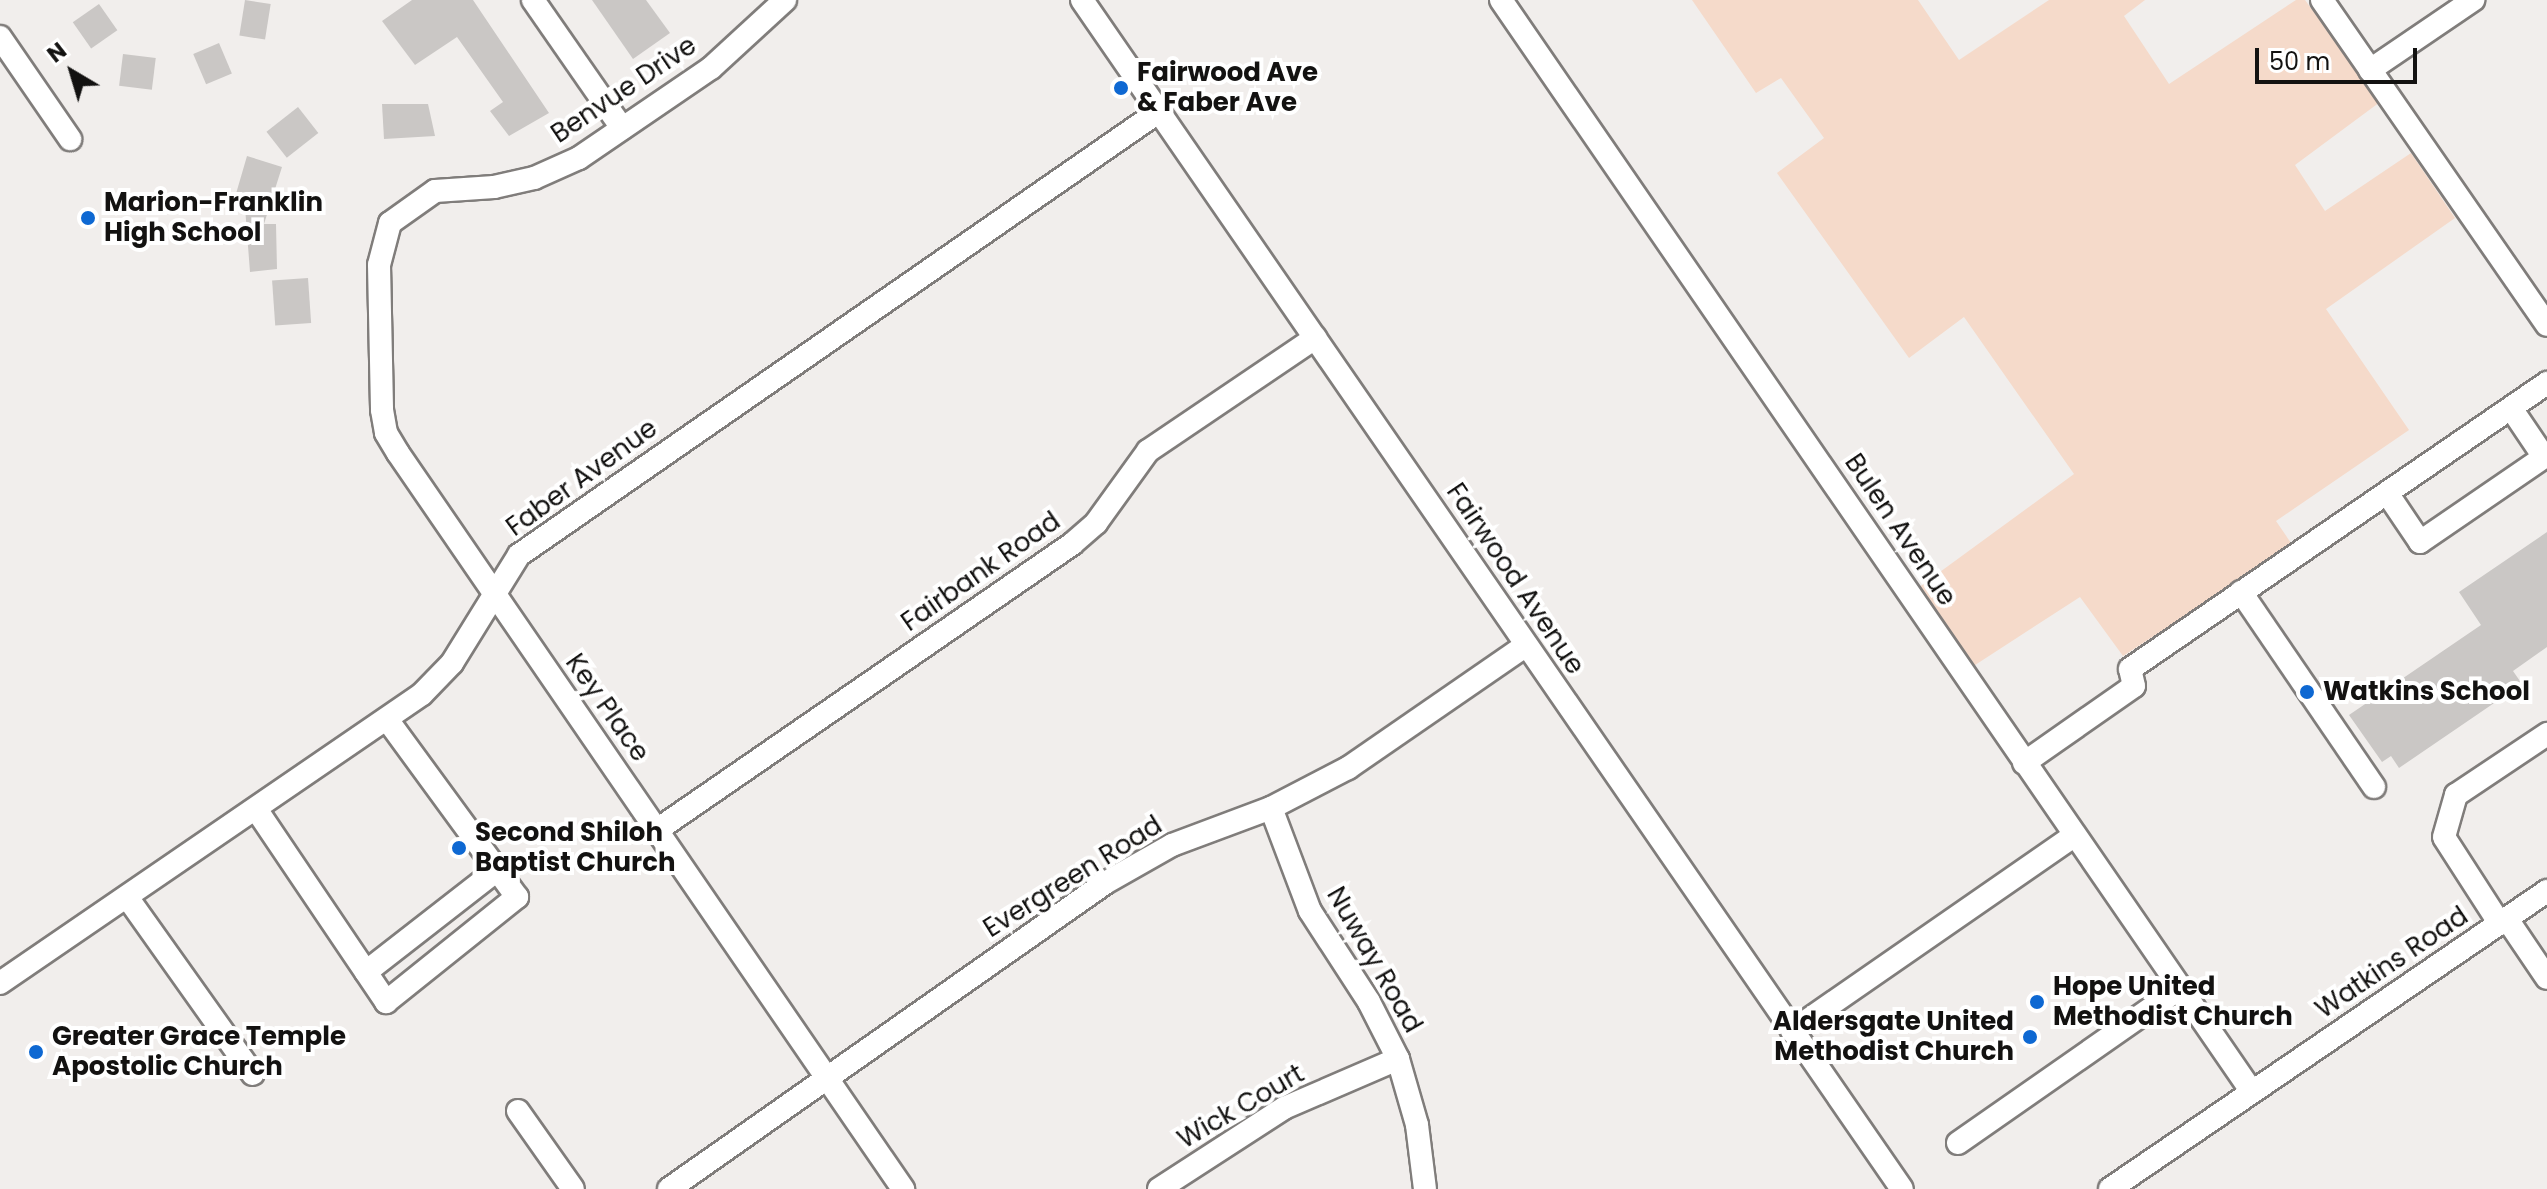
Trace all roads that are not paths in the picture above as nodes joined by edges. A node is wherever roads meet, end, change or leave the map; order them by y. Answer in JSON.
{"nodes":[{"id":1,"x":533,"y":0,"type":"edge"},
{"id":2,"x":785,"y":0,"type":"edge"},
{"id":3,"x":1082,"y":0,"type":"edge"},
{"id":4,"x":1501,"y":0,"type":"edge"},
{"id":5,"x":2322,"y":0,"type":"edge"},
{"id":6,"x":2473,"y":0,"type":"edge"},
{"id":7,"x":0,"y":37,"type":"edge"},
{"id":8,"x":2370,"y":70,"type":"junction"},
{"id":9,"x":1158,"y":112,"type":"junction"},
{"id":10,"x":622,"y":128,"type":"junction"},
{"id":11,"x":70,"y":139,"type":"dead end"},
{"id":12,"x":390,"y":223,"type":"joint"},
{"id":13,"x":2547,"y":325,"type":"edge"},
{"id":14,"x":1315,"y":338,"type":"junction"},
{"id":15,"x":2547,"y":383,"type":"edge"},
{"id":16,"x":2511,"y":408,"type":"junction"},
{"id":17,"x":2387,"y":493,"type":"junction"},
{"id":18,"x":493,"y":592,"type":"junction"},
{"id":19,"x":2241,"y":592,"type":"junction"},
{"id":20,"x":1526,"y":645,"type":"junction"},
{"id":21,"x":388,"y":721,"type":"junction"},
{"id":22,"x":2547,"y":734,"type":"edge"},
{"id":23,"x":2024,"y":763,"type":"junction"},
{"id":24,"x":2374,"y":787,"type":"dead end"},
{"id":25,"x":1271,"y":808,"type":"junction"},
{"id":26,"x":256,"y":809,"type":"junction"},
{"id":27,"x":657,"y":830,"type":"junction"},
{"id":28,"x":2075,"y":835,"type":"junction"},
{"id":29,"x":497,"y":870,"type":"junction"},
{"id":30,"x":2547,"y":891,"type":"edge"},
{"id":31,"x":127,"y":897,"type":"junction"},
{"id":32,"x":2504,"y":921,"type":"junction"},
{"id":33,"x":366,"y":972,"type":"junction"},
{"id":34,"x":2547,"y":978,"type":"edge"},
{"id":35,"x":0,"y":983,"type":"edge"},
{"id":36,"x":2180,"y":988,"type":"junction"},
{"id":37,"x":1792,"y":1031,"type":"junction"},
{"id":38,"x":1398,"y":1059,"type":"junction"},
{"id":39,"x":253,"y":1074,"type":"dead end"},
{"id":40,"x":825,"y":1076,"type":"junction"},
{"id":41,"x":2252,"y":1092,"type":"junction"},
{"id":42,"x":518,"y":1111,"type":"dead end"},
{"id":43,"x":1958,"y":1143,"type":"dead end"},
{"id":44,"x":573,"y":1189,"type":"edge"},
{"id":45,"x":669,"y":1189,"type":"edge"},
{"id":46,"x":903,"y":1189,"type":"edge"},
{"id":47,"x":1159,"y":1189,"type":"edge"},
{"id":48,"x":1425,"y":1189,"type":"edge"},
{"id":49,"x":1902,"y":1189,"type":"edge"},
{"id":50,"x":2110,"y":1189,"type":"edge"}],
"edges":[{"from":1,"to":10,"type":"street"},
{"from":2,"to":10,"type":"street","name":"Benvue Drive"},
{"from":3,"to":9,"type":"street","name":"Fairwood Avenue"},
{"from":4,"to":23,"type":"street","name":"Bulen Avenue"},
{"from":5,"to":8,"type":"street"},
{"from":6,"to":8,"type":"street"},
{"from":7,"to":11,"type":"street"},
{"from":8,"to":13,"type":"street"},
{"from":9,"to":14,"type":"street","name":"Fairwood Avenue"},
{"from":9,"to":18,"type":"street","name":"Faber Avenue"},
{"from":10,"to":12,"type":"street","name":"Benvue Drive"},
{"from":12,"to":18,"type":"street","name":"Key Place"},
{"from":14,"to":20,"type":"street","name":"Fairwood Avenue"},
{"from":14,"to":27,"type":"street","name":"Fairbank Road"},
{"from":15,"to":16,"type":"street"},
{"from":16,"to":17,"type":"street"},
{"from":16,"to":17,"type":"street"},
{"from":17,"to":19,"type":"street"},
{"from":18,"to":21,"type":"street","name":"Faber Avenue"},
{"from":18,"to":27,"type":"street","name":"Key Place"},
{"from":19,"to":23,"type":"street"},
{"from":19,"to":24,"type":"street"},
{"from":20,"to":25,"type":"street","name":"Evergreen Road"},
{"from":20,"to":37,"type":"street","name":"Fairwood Avenue"},
{"from":21,"to":26,"type":"street","name":"Faber Avenue"},
{"from":21,"to":29,"type":"street"},
{"from":22,"to":32,"type":"street"},
{"from":23,"to":28,"type":"street","name":"Bulen Avenue"},
{"from":25,"to":38,"type":"street","name":"Nuway Road"},
{"from":25,"to":40,"type":"street","name":"Evergreen Road"},
{"from":26,"to":31,"type":"street","name":"Faber Avenue"},
{"from":26,"to":33,"type":"street"},
{"from":27,"to":40,"type":"street","name":"Key Place"},
{"from":28,"to":36,"type":"street","name":"Bulen Avenue"},
{"from":28,"to":37,"type":"street"},
{"from":29,"to":33,"type":"street"},
{"from":29,"to":33,"type":"street"},
{"from":30,"to":32,"type":"street","name":"Watkins Road"},
{"from":31,"to":35,"type":"street","name":"Faber Avenue"},
{"from":31,"to":39,"type":"street"},
{"from":32,"to":34,"type":"street"},
{"from":32,"to":41,"type":"street","name":"Watkins Road"},
{"from":36,"to":41,"type":"street","name":"Bulen Avenue"},
{"from":36,"to":43,"type":"street"},
{"from":37,"to":49,"type":"street","name":"Fairwood Avenue"},
{"from":38,"to":47,"type":"street","name":"Wick Court"},
{"from":38,"to":48,"type":"street","name":"Nuway Road"},
{"from":40,"to":45,"type":"street","name":"Evergreen Road"},
{"from":40,"to":46,"type":"street","name":"Key Place"},
{"from":41,"to":50,"type":"street","name":"Watkins Road"},
{"from":42,"to":44,"type":"street"}]}
